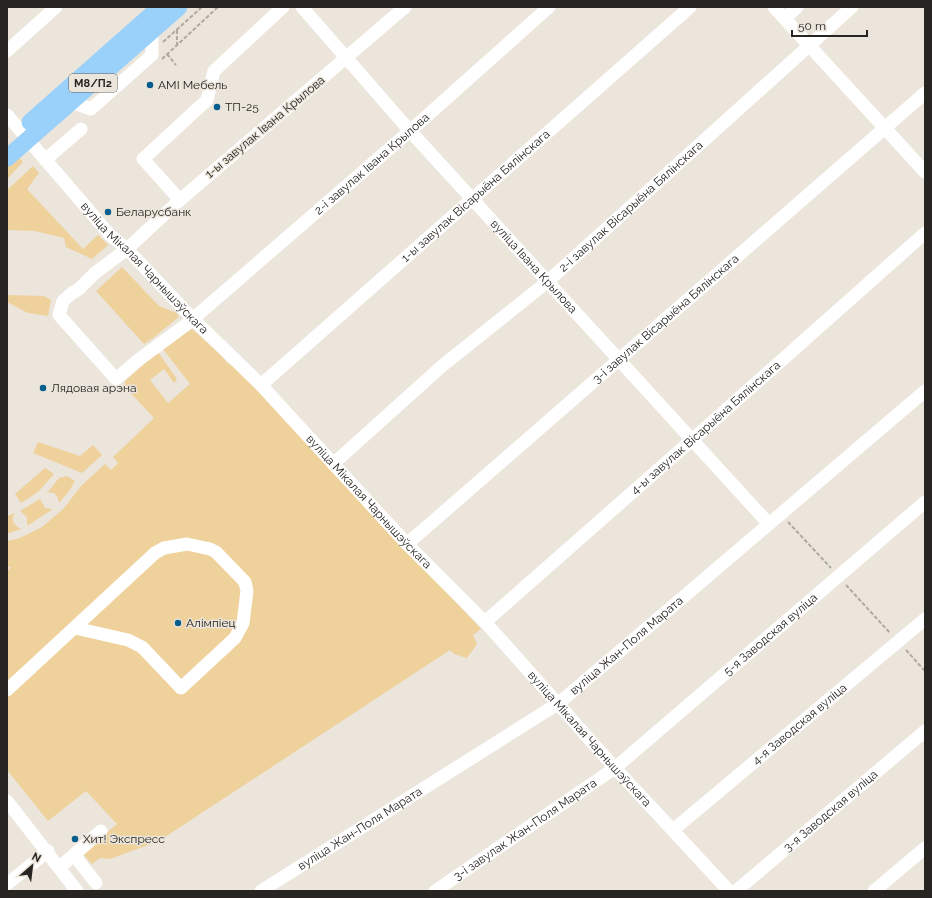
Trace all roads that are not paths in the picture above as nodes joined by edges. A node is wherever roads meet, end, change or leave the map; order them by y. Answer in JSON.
{"nodes":[{"id":1,"x":56,"y":7,"type":"edge"},
{"id":2,"x":160,"y":7,"type":"edge"},
{"id":3,"x":178,"y":7,"type":"edge"},
{"id":4,"x":283,"y":7,"type":"edge"},
{"id":5,"x":302,"y":7,"type":"edge"},
{"id":6,"x":405,"y":7,"type":"edge"},
{"id":7,"x":549,"y":7,"type":"edge"},
{"id":8,"x":690,"y":7,"type":"edge"},
{"id":9,"x":774,"y":7,"type":"edge"},
{"id":10,"x":797,"y":7,"type":"edge"},
{"id":11,"x":852,"y":7,"type":"edge"},
{"id":12,"x":785,"y":19,"type":"junction"},
{"id":13,"x":809,"y":45,"type":"junction"},
{"id":14,"x":7,"y":50,"type":"edge"},
{"id":15,"x":347,"y":58,"type":"junction"},
{"id":16,"x":925,"y":93,"type":"edge"},
{"id":17,"x":7,"y":115,"type":"edge"},
{"id":18,"x":885,"y":128,"type":"junction"},
{"id":19,"x":81,"y":129,"type":"dead end"},
{"id":20,"x":410,"y":131,"type":"junction"},
{"id":21,"x":24,"y":135,"type":"junction"},
{"id":22,"x":7,"y":142,"type":"edge"},
{"id":23,"x":7,"y":158,"type":"edge"},
{"id":24,"x":45,"y":160,"type":"junction"},
{"id":25,"x":925,"y":172,"type":"edge"},
{"id":26,"x":472,"y":198,"type":"junction"},
{"id":27,"x":180,"y":200,"type":"junction"},
{"id":28,"x":925,"y":233,"type":"edge"},
{"id":29,"x":127,"y":249,"type":"junction"},
{"id":30,"x":547,"y":282,"type":"junction"},
{"id":31,"x":194,"y":319,"type":"junction"},
{"id":32,"x":619,"y":360,"type":"junction"},
{"id":33,"x":261,"y":386,"type":"junction"},
{"id":34,"x":925,"y":391,"type":"edge"},
{"id":35,"x":693,"y":440,"type":"junction"},
{"id":36,"x":334,"y":464,"type":"junction"},
{"id":37,"x":925,"y":502,"type":"edge"},
{"id":38,"x":768,"y":524,"type":"junction"},
{"id":39,"x":407,"y":544,"type":"junction"},
{"id":40,"x":925,"y":618,"type":"edge"},
{"id":41,"x":485,"y":622,"type":"junction"},
{"id":42,"x":75,"y":628,"type":"junction"},
{"id":43,"x":7,"y":690,"type":"edge"},
{"id":44,"x":559,"y":703,"type":"junction"},
{"id":45,"x":925,"y":731,"type":"edge"},
{"id":46,"x":615,"y":768,"type":"junction"},
{"id":47,"x":7,"y":801,"type":"edge"},
{"id":48,"x":673,"y":830,"type":"junction"},
{"id":49,"x":101,"y":831,"type":"dead end"},
{"id":50,"x":925,"y":848,"type":"edge"},
{"id":51,"x":48,"y":851,"type":"junction"},
{"id":52,"x":74,"y":856,"type":"junction"},
{"id":53,"x":60,"y":867,"type":"junction"},
{"id":54,"x":96,"y":883,"type":"dead end"},
{"id":55,"x":7,"y":884,"type":"edge"},
{"id":56,"x":77,"y":891,"type":"edge"},
{"id":57,"x":261,"y":891,"type":"edge"},
{"id":58,"x":435,"y":891,"type":"edge"},
{"id":59,"x":729,"y":891,"type":"edge"},
{"id":60,"x":736,"y":891,"type":"edge"},
{"id":61,"x":874,"y":891,"type":"edge"}],
"edges":[{"from":1,"to":14,"type":"street"},
{"from":2,"to":21,"type":"main road","number":"М8/П2"},
{"from":3,"to":21,"type":"main road","number":"М8/П2"},
{"from":4,"to":27,"type":"street"},
{"from":5,"to":15,"type":"street","name":"вуліца Івана Крылова"},
{"from":6,"to":15,"type":"street","name":"1-ы завулак Івана Крылова"},
{"from":7,"to":20,"type":"street","name":"2-і завулак Івана Крылова"},
{"from":8,"to":26,"type":"street","name":"1-ы завулак Вісарыёна Бялінскага"},
{"from":9,"to":12,"type":"street"},
{"from":10,"to":12,"type":"street"},
{"from":11,"to":13,"type":"street","name":"2-і завулак Вісарыёна Бялінскага"},
{"from":12,"to":13,"type":"street"},
{"from":13,"to":18,"type":"street"},
{"from":13,"to":30,"type":"street","name":"2-і завулак Вісарыёна Бялінскага"},
{"from":15,"to":20,"type":"street","name":"вуліца Івана Крылова"},
{"from":15,"to":27,"type":"street","name":"1-ы завулак Івана Крылова"},
{"from":16,"to":18,"type":"street","name":"3-і завулак Вісарыёна Бялінскага"},
{"from":17,"to":21,"type":"street","name":"вуліца Мікалая Чарнышэўскага"},
{"from":18,"to":25,"type":"street"},
{"from":18,"to":32,"type":"street","name":"3-і завулак Вісарыёна Бялінскага"},
{"from":19,"to":24,"type":"street"},
{"from":20,"to":26,"type":"street","name":"вуліца Івана Крылова"},
{"from":20,"to":31,"type":"street","name":"2-і завулак Івана Крылова"},
{"from":21,"to":22,"type":"main road","number":"М8/П2"},
{"from":21,"to":23,"type":"main road","number":"М8/П2"},
{"from":21,"to":24,"type":"street","name":"вуліца Мікалая Чарнышэўскага"},
{"from":24,"to":29,"type":"street","name":"вуліца Мікалая Чарнышэўскага"},
{"from":26,"to":30,"type":"street","name":"вуліца Івана Крылова"},
{"from":26,"to":33,"type":"street","name":"1-ы завулак Вісарыёна Бялінскага"},
{"from":27,"to":29,"type":"street","name":"1-ы завулак Івана Крылова"},
{"from":28,"to":35,"type":"street","name":"4-ы завулак Вісарыёна Бялінскага"},
{"from":29,"to":31,"type":"street","name":"вуліца Мікалая Чарнышэўскага"},
{"from":29,"to":31,"type":"street","name":"2-і завулак Івана Крылова"},
{"from":30,"to":32,"type":"street","name":"вуліца Івана Крылова"},
{"from":30,"to":36,"type":"street","name":"2-і завулак Вісарыёна Бялінскага"},
{"from":31,"to":33,"type":"street","name":"вуліца Мікалая Чарнышэўскага"},
{"from":32,"to":35,"type":"street","name":"вуліца Івана Крылова"},
{"from":32,"to":39,"type":"street","name":"3-і завулак Вісарыёна Бялінскага"},
{"from":33,"to":36,"type":"street","name":"вуліца Мікалая Чарнышэўскага"},
{"from":34,"to":38,"type":"street","name":"вуліца Жан-Поля Марата"},
{"from":35,"to":38,"type":"street","name":"вуліца Івана Крылова"},
{"from":35,"to":41,"type":"street","name":"4-ы завулак Вісарыёна Бялінскага"},
{"from":36,"to":39,"type":"street","name":"вуліца Мікалая Чарнышэўскага"},
{"from":37,"to":46,"type":"street","name":"5-я Заводская вуліца"},
{"from":38,"to":44,"type":"street","name":"вуліца Жан-Поля Марата"},
{"from":39,"to":41,"type":"street","name":"вуліца Мікалая Чарнышэўскага"},
{"from":40,"to":48,"type":"street","name":"4-я Заводская вуліца"},
{"from":41,"to":44,"type":"street","name":"вуліца Мікалая Чарнышэўскага"},
{"from":42,"to":42,"type":"street"},
{"from":42,"to":43,"type":"street"},
{"from":44,"to":46,"type":"street","name":"вуліца Мікалая Чарнышэўскага"},
{"from":44,"to":57,"type":"street","name":"вуліца Жан-Поля Марата"},
{"from":45,"to":60,"type":"street","name":"3-я Заводская вуліца"},
{"from":46,"to":48,"type":"street","name":"вуліца Мікалая Чарнышэўскага"},
{"from":46,"to":58,"type":"street","name":"3-і завулак Жан-Поля Марата"},
{"from":47,"to":51,"type":"street"},
{"from":48,"to":59,"type":"street","name":"вуліца Мікалая Чарнышэўскага"},
{"from":49,"to":52,"type":"street"},
{"from":50,"to":61,"type":"street"},
{"from":51,"to":53,"type":"street"},
{"from":51,"to":55,"type":"street"},
{"from":52,"to":53,"type":"street"},
{"from":52,"to":54,"type":"street"},
{"from":53,"to":56,"type":"street"}]}
